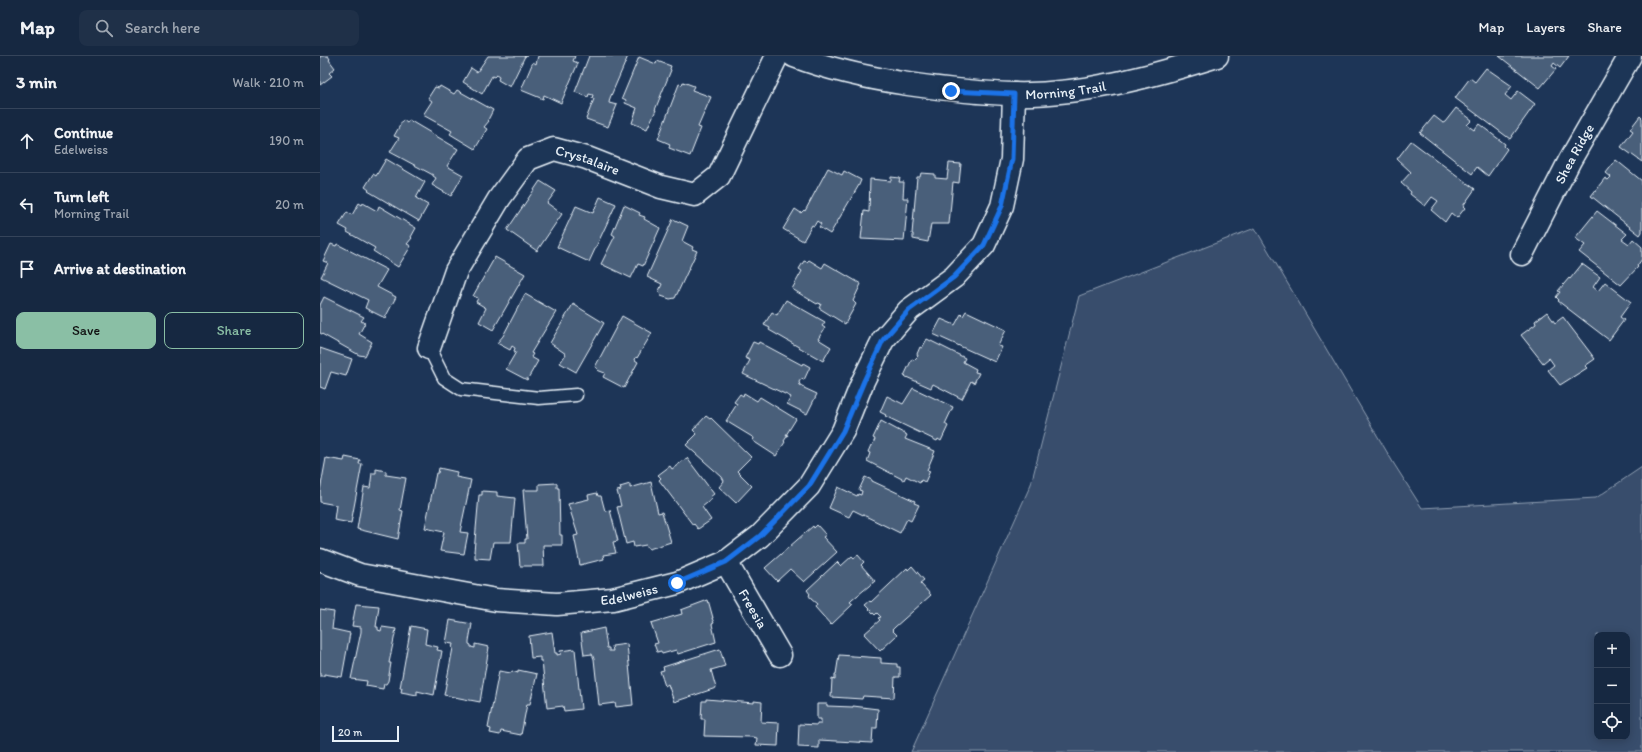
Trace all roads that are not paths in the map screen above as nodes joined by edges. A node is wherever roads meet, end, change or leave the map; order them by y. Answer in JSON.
{"nodes":[{"id":1,"x":777,"y":56,"type":"edge"},
{"id":2,"x":794,"y":56,"type":"edge"},
{"id":3,"x":1217,"y":56,"type":"edge"},
{"id":4,"x":1630,"y":56,"type":"edge"},
{"id":5,"x":1014,"y":94,"type":"junction"},
{"id":6,"x":1522,"y":254,"type":"dead end"},
{"id":7,"x":429,"y":348,"type":"joint"},
{"id":8,"x":576,"y":395,"type":"dead end"},
{"id":9,"x":320,"y":560,"type":"edge"},
{"id":10,"x":726,"y":562,"type":"junction"},
{"id":11,"x":780,"y":656,"type":"dead end"}],
"edges":[{"from":1,"to":7,"type":"street","name":"Crystalaire"},
{"from":2,"to":5,"type":"street","name":"Morning Trail"},
{"from":3,"to":5,"type":"street","name":"Morning Trail"},
{"from":4,"to":6,"type":"street","name":"Shea Ridge"},
{"from":5,"to":10,"type":"street","name":"Edelweiss"},
{"from":7,"to":8,"type":"lane"},
{"from":9,"to":10,"type":"street","name":"Edelweiss"},
{"from":10,"to":11,"type":"street","name":"Freesia"}]}
